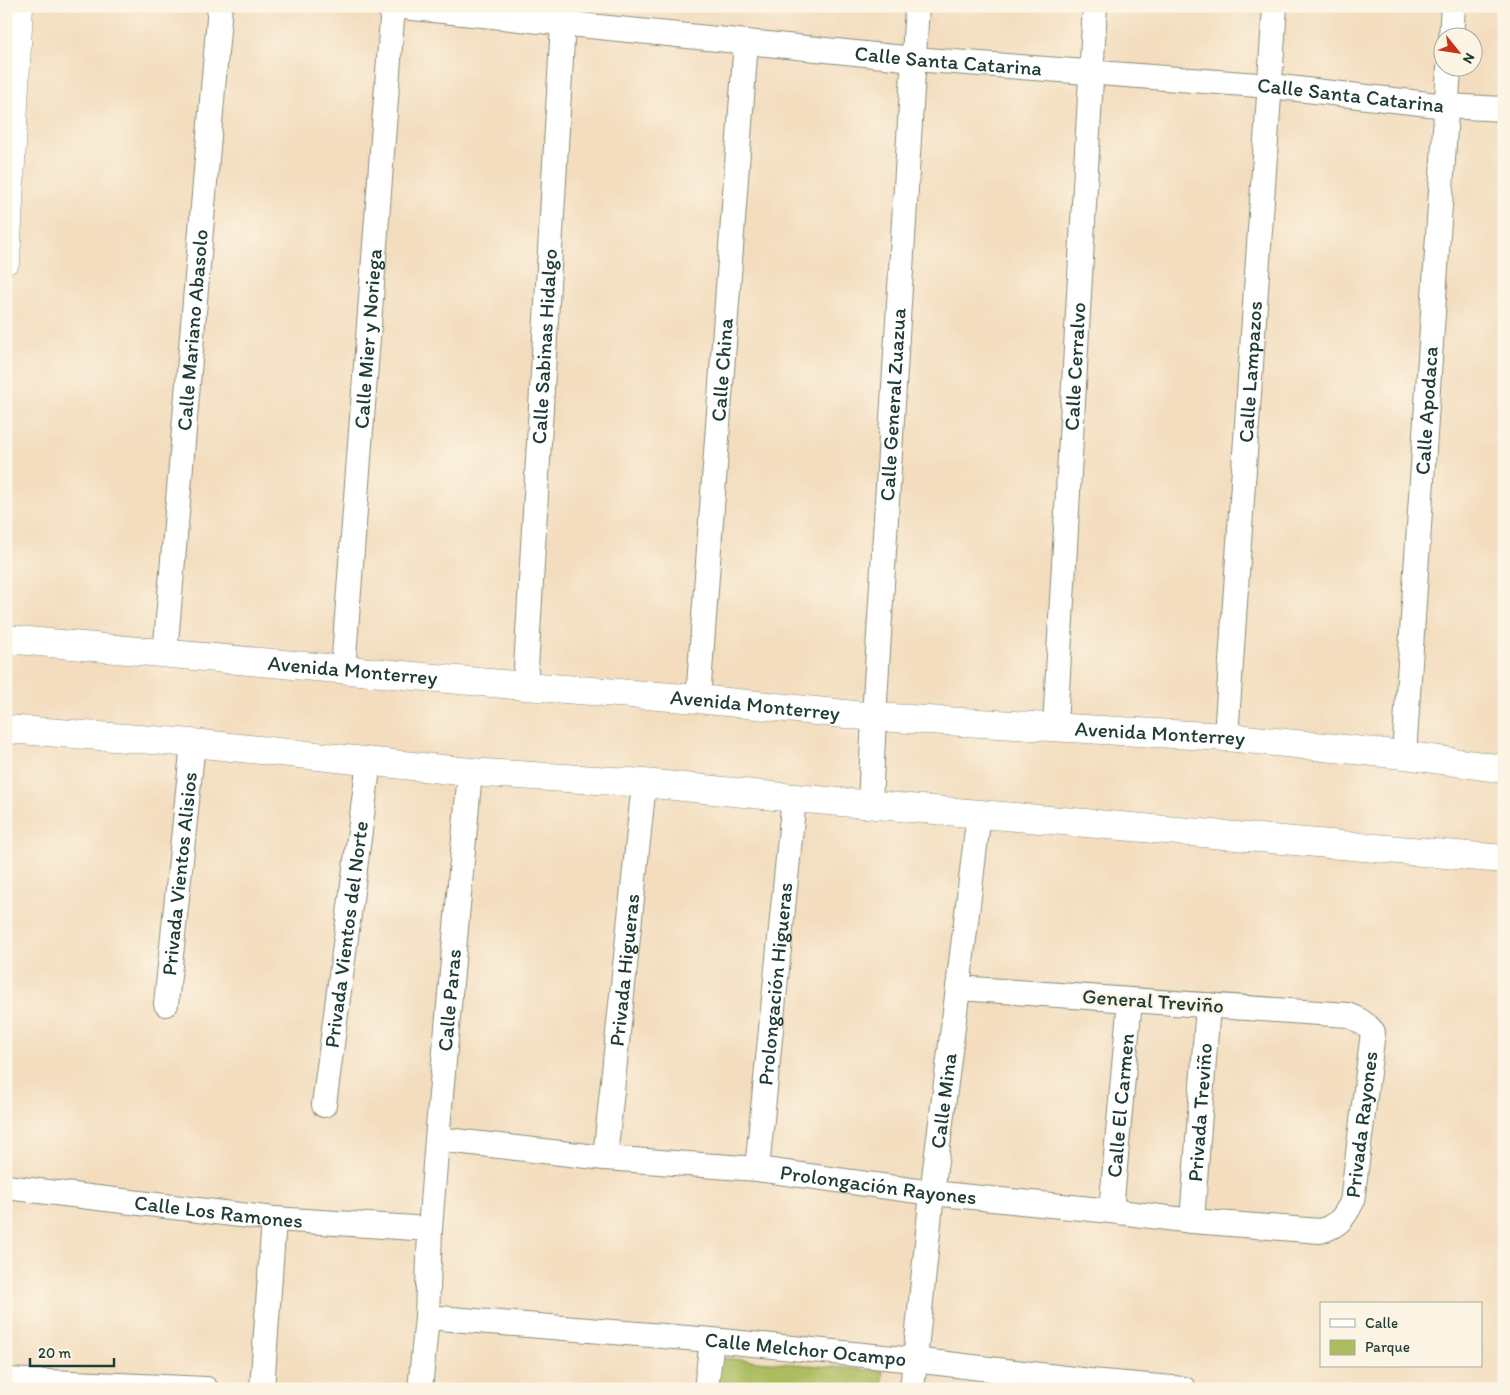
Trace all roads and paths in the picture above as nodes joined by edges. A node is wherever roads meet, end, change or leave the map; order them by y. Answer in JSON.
{"nodes":[{"id":1,"x":19,"y":6,"type":"edge"},
{"id":2,"x":220,"y":6,"type":"edge"},
{"id":3,"x":393,"y":6,"type":"edge"},
{"id":4,"x":917,"y":6,"type":"edge"},
{"id":5,"x":1095,"y":6,"type":"edge"},
{"id":6,"x":1276,"y":6,"type":"edge"},
{"id":7,"x":1453,"y":6,"type":"edge"},
{"id":8,"x":563,"y":15,"type":"edge"},
{"id":9,"x":1452,"y":28,"type":"edge"},
{"id":10,"x":746,"y":42,"type":"junction"},
{"id":11,"x":914,"y":59,"type":"junction"},
{"id":12,"x":1090,"y":73,"type":"junction"},
{"id":13,"x":1448,"y":78,"type":"edge"},
{"id":14,"x":1271,"y":86,"type":"junction"},
{"id":15,"x":1446,"y":106,"type":"junction"},
{"id":16,"x":1504,"y":109,"type":"edge"},
{"id":17,"x":6,"y":260,"type":"edge"},
{"id":18,"x":6,"y":639,"type":"edge"},
{"id":19,"x":165,"y":654,"type":"junction"},
{"id":20,"x":343,"y":670,"type":"junction"},
{"id":21,"x":525,"y":686,"type":"junction"},
{"id":22,"x":698,"y":699,"type":"junction"},
{"id":23,"x":874,"y":717,"type":"junction"},
{"id":24,"x":1055,"y":726,"type":"junction"},
{"id":25,"x":6,"y":729,"type":"edge"},
{"id":26,"x":1226,"y":737,"type":"junction"},
{"id":27,"x":193,"y":743,"type":"junction"},
{"id":28,"x":1404,"y":755,"type":"junction"},
{"id":29,"x":369,"y":762,"type":"junction"},
{"id":30,"x":1504,"y":768,"type":"edge"},
{"id":31,"x":470,"y":772,"type":"junction"},
{"id":32,"x":644,"y":783,"type":"junction"},
{"id":33,"x":794,"y":798,"type":"junction"},
{"id":34,"x":870,"y":804,"type":"junction"},
{"id":35,"x":979,"y":813,"type":"junction"},
{"id":36,"x":1504,"y":859,"type":"edge"},
{"id":37,"x":958,"y":988,"type":"junction"},
{"id":38,"x":1130,"y":1000,"type":"junction"},
{"id":39,"x":166,"y":1004,"type":"dead end"},
{"id":40,"x":1208,"y":1004,"type":"junction"},
{"id":41,"x":1348,"y":1015,"type":"joint"},
{"id":42,"x":324,"y":1105,"type":"dead end"},
{"id":43,"x":438,"y":1139,"type":"junction"},
{"id":44,"x":605,"y":1158,"type":"junction"},
{"id":45,"x":757,"y":1169,"type":"junction"},
{"id":46,"x":6,"y":1187,"type":"edge"},
{"id":47,"x":932,"y":1193,"type":"junction"},
{"id":48,"x":1111,"y":1211,"type":"junction"},
{"id":49,"x":274,"y":1220,"type":"junction"},
{"id":50,"x":1192,"y":1221,"type":"junction"},
{"id":51,"x":430,"y":1229,"type":"junction"},
{"id":52,"x":1320,"y":1231,"type":"joint"},
{"id":53,"x":427,"y":1317,"type":"junction"},
{"id":54,"x":712,"y":1340,"type":"junction"},
{"id":55,"x":914,"y":1360,"type":"junction"},
{"id":56,"x":6,"y":1380,"type":"edge"},
{"id":57,"x":1090,"y":1385,"type":"edge"},
{"id":58,"x":123,"y":1387,"type":"edge"},
{"id":59,"x":206,"y":1389,"type":"edge"},
{"id":60,"x":262,"y":1389,"type":"edge"},
{"id":61,"x":420,"y":1389,"type":"edge"},
{"id":62,"x":706,"y":1389,"type":"edge"},
{"id":63,"x":912,"y":1389,"type":"edge"},
{"id":64,"x":1184,"y":1389,"type":"edge"}],
"edges":[{"from":1,"to":17,"type":"street"},
{"from":2,"to":19,"type":"street","name":"Calle Mariano Abasolo"},
{"from":3,"to":8,"type":"street","name":"Calle Santa Catarina"},
{"from":3,"to":20,"type":"street","name":"Calle Mier y Noriega"},
{"from":4,"to":11,"type":"street","name":"Calle General Zuazua"},
{"from":5,"to":12,"type":"street","name":"Calle Cerralvo"},
{"from":6,"to":14,"type":"street","name":"Calle Lampazos"},
{"from":7,"to":9,"type":"street"},
{"from":8,"to":10,"type":"street","name":"Calle Santa Catarina"},
{"from":8,"to":21,"type":"street","name":"Calle Sabinas Hidalgo"},
{"from":10,"to":11,"type":"street","name":"Calle Santa Catarina"},
{"from":10,"to":22,"type":"street","name":"Calle China"},
{"from":11,"to":12,"type":"street","name":"Calle Santa Catarina"},
{"from":11,"to":23,"type":"street","name":"Calle General Zuazua"},
{"from":12,"to":14,"type":"street","name":"Calle Santa Catarina"},
{"from":12,"to":24,"type":"street","name":"Calle Cerralvo"},
{"from":13,"to":15,"type":"street","name":"Calle Apodaca"},
{"from":14,"to":15,"type":"street","name":"Calle Santa Catarina"},
{"from":14,"to":26,"type":"street","name":"Calle Lampazos"},
{"from":15,"to":16,"type":"street","name":"Calle Santa Catarina"},
{"from":15,"to":28,"type":"street","name":"Calle Apodaca"},
{"from":18,"to":19,"type":"street","name":"Avenida Monterrey"},
{"from":19,"to":20,"type":"street","name":"Avenida Monterrey"},
{"from":20,"to":21,"type":"street","name":"Avenida Monterrey"},
{"from":21,"to":22,"type":"street","name":"Avenida Monterrey"},
{"from":22,"to":23,"type":"street","name":"Avenida Monterrey"},
{"from":23,"to":24,"type":"street","name":"Avenida Monterrey"},
{"from":23,"to":34,"type":"street","name":"Calle General Zuazua"},
{"from":24,"to":26,"type":"street","name":"Avenida Monterrey"},
{"from":25,"to":27,"type":"street"},
{"from":26,"to":28,"type":"street","name":"Avenida Monterrey"},
{"from":27,"to":29,"type":"street"},
{"from":27,"to":39,"type":"street","name":"Privada Vientos Alisios"},
{"from":28,"to":30,"type":"street","name":"Avenida Monterrey"},
{"from":29,"to":31,"type":"street"},
{"from":29,"to":42,"type":"street","name":"Privada Vientos del Norte"},
{"from":31,"to":32,"type":"street"},
{"from":31,"to":43,"type":"street","name":"Calle Paras"},
{"from":32,"to":33,"type":"street"},
{"from":32,"to":44,"type":"street","name":"Privada Higueras"},
{"from":33,"to":34,"type":"street"},
{"from":33,"to":45,"type":"street","name":"Prolongación Higueras"},
{"from":34,"to":35,"type":"street"},
{"from":35,"to":36,"type":"street"},
{"from":35,"to":37,"type":"street","name":"Calle Mina"},
{"from":37,"to":38,"type":"street","name":"General Treviño"},
{"from":37,"to":47,"type":"street","name":"Calle Mina"},
{"from":38,"to":40,"type":"street","name":"General Treviño"},
{"from":38,"to":48,"type":"street","name":"Calle El Carmen"},
{"from":40,"to":41,"type":"street","name":"General Treviño"},
{"from":40,"to":50,"type":"street","name":"Privada Treviño"},
{"from":41,"to":52,"type":"street","name":"Privada Rayones"},
{"from":43,"to":44,"type":"street","name":"Prolongación Rayones"},
{"from":43,"to":51,"type":"street","name":"Calle Paras"},
{"from":44,"to":45,"type":"street","name":"Prolongación Rayones"},
{"from":45,"to":47,"type":"street","name":"Prolongación Rayones"},
{"from":46,"to":49,"type":"street","name":"Calle Los Ramones"},
{"from":47,"to":48,"type":"street","name":"Prolongación Rayones"},
{"from":47,"to":55,"type":"street","name":"Calle Mina"},
{"from":48,"to":50,"type":"street","name":"Prolongación Rayones"},
{"from":49,"to":51,"type":"street","name":"Calle Los Ramones"},
{"from":49,"to":60,"type":"street"},
{"from":50,"to":52,"type":"street","name":"Prolongación Rayones"},
{"from":51,"to":53,"type":"street","name":"Calle Paras"},
{"from":53,"to":54,"type":"street","name":"Calle Melchor Ocampo"},
{"from":53,"to":61,"type":"street","name":"Calle Paras"},
{"from":54,"to":55,"type":"street","name":"Calle Melchor Ocampo"},
{"from":54,"to":62,"type":"street"},
{"from":55,"to":57,"type":"street","name":"Calle Melchor Ocampo"},
{"from":55,"to":63,"type":"street","name":"Calle Mina"},
{"from":56,"to":58,"type":"street"},
{"from":57,"to":64,"type":"street","name":"Calle Melchor Ocampo"},
{"from":58,"to":59,"type":"street"}]}
